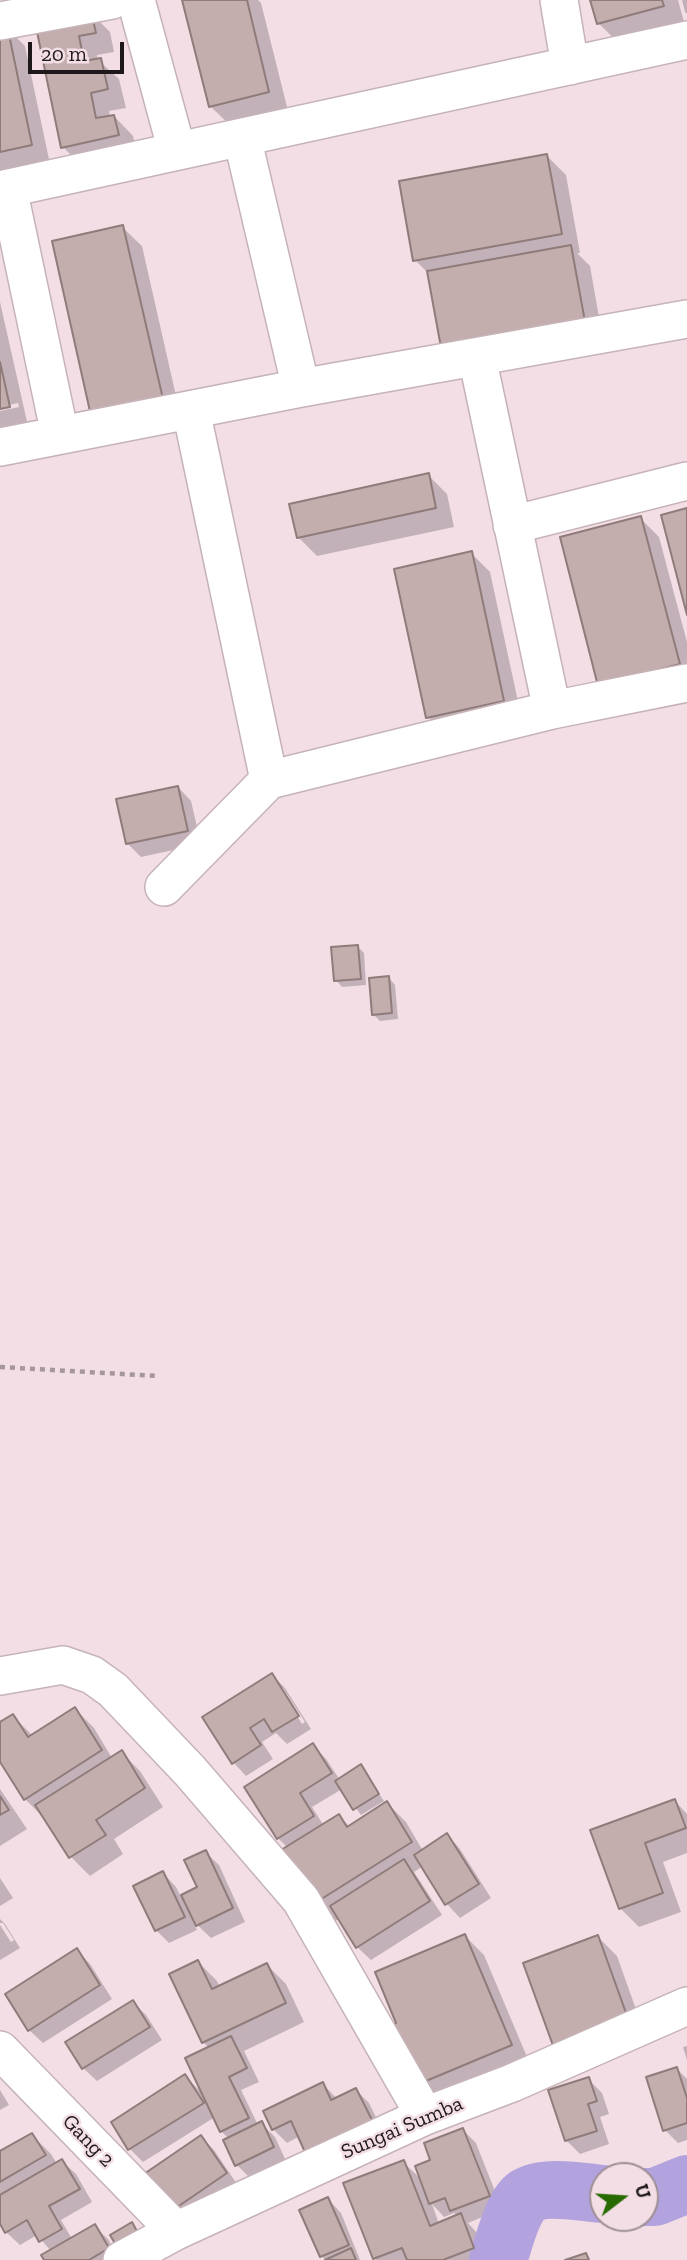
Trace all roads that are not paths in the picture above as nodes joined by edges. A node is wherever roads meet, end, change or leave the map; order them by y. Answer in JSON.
{"nodes":[{"id":1,"x":112,"y":0,"type":"edge"},
{"id":2,"x":136,"y":0,"type":"edge"},
{"id":3,"x":559,"y":0,"type":"edge"},
{"id":4,"x":0,"y":21,"type":"edge"},
{"id":5,"x":687,"y":40,"type":"edge"},
{"id":6,"x":570,"y":66,"type":"junction"},
{"id":7,"x":242,"y":137,"type":"junction"},
{"id":8,"x":177,"y":151,"type":"junction"},
{"id":9,"x":4,"y":189,"type":"edge"},
{"id":10,"x":687,"y":318,"type":"edge"},
{"id":11,"x":477,"y":356,"type":"junction"},
{"id":12,"x":301,"y":388,"type":"junction"},
{"id":13,"x":191,"y":410,"type":"junction"},
{"id":14,"x":60,"y":435,"type":"junction"},
{"id":15,"x":0,"y":447,"type":"edge"},
{"id":16,"x":687,"y":481,"type":"edge"},
{"id":17,"x":512,"y":526,"type":"junction"},
{"id":18,"x":687,"y":683,"type":"edge"},
{"id":19,"x":552,"y":710,"type":"junction"},
{"id":20,"x":269,"y":780,"type":"junction"},
{"id":21,"x":164,"y":887,"type":"dead end"},
{"id":22,"x":0,"y":1676,"type":"edge"},
{"id":23,"x":687,"y":2006,"type":"edge"},
{"id":24,"x":0,"y":2050,"type":"edge"},
{"id":25,"x":425,"y":2116,"type":"junction"},
{"id":26,"x":176,"y":2231,"type":"junction"},
{"id":27,"x":122,"y":2260,"type":"edge"}],
"edges":[{"from":1,"to":4,"type":"street"},
{"from":2,"to":8,"type":"street"},
{"from":3,"to":6,"type":"street"},
{"from":5,"to":6,"type":"street"},
{"from":6,"to":7,"type":"street"},
{"from":7,"to":8,"type":"street"},
{"from":7,"to":12,"type":"street"},
{"from":8,"to":9,"type":"street"},
{"from":9,"to":14,"type":"street"},
{"from":10,"to":11,"type":"street"},
{"from":11,"to":12,"type":"street"},
{"from":11,"to":17,"type":"street"},
{"from":12,"to":13,"type":"street"},
{"from":13,"to":14,"type":"street"},
{"from":13,"to":20,"type":"street"},
{"from":14,"to":15,"type":"street"},
{"from":16,"to":17,"type":"street"},
{"from":17,"to":19,"type":"street"},
{"from":18,"to":19,"type":"street"},
{"from":19,"to":20,"type":"street"},
{"from":20,"to":21,"type":"street"},
{"from":22,"to":25,"type":"street"},
{"from":23,"to":25,"type":"street","name":"Sungai Sumba"},
{"from":24,"to":26,"type":"street","name":"Gang 2"},
{"from":25,"to":26,"type":"street","name":"Sungai Sumba"},
{"from":26,"to":27,"type":"street","name":"Sungai Sumba"}]}
